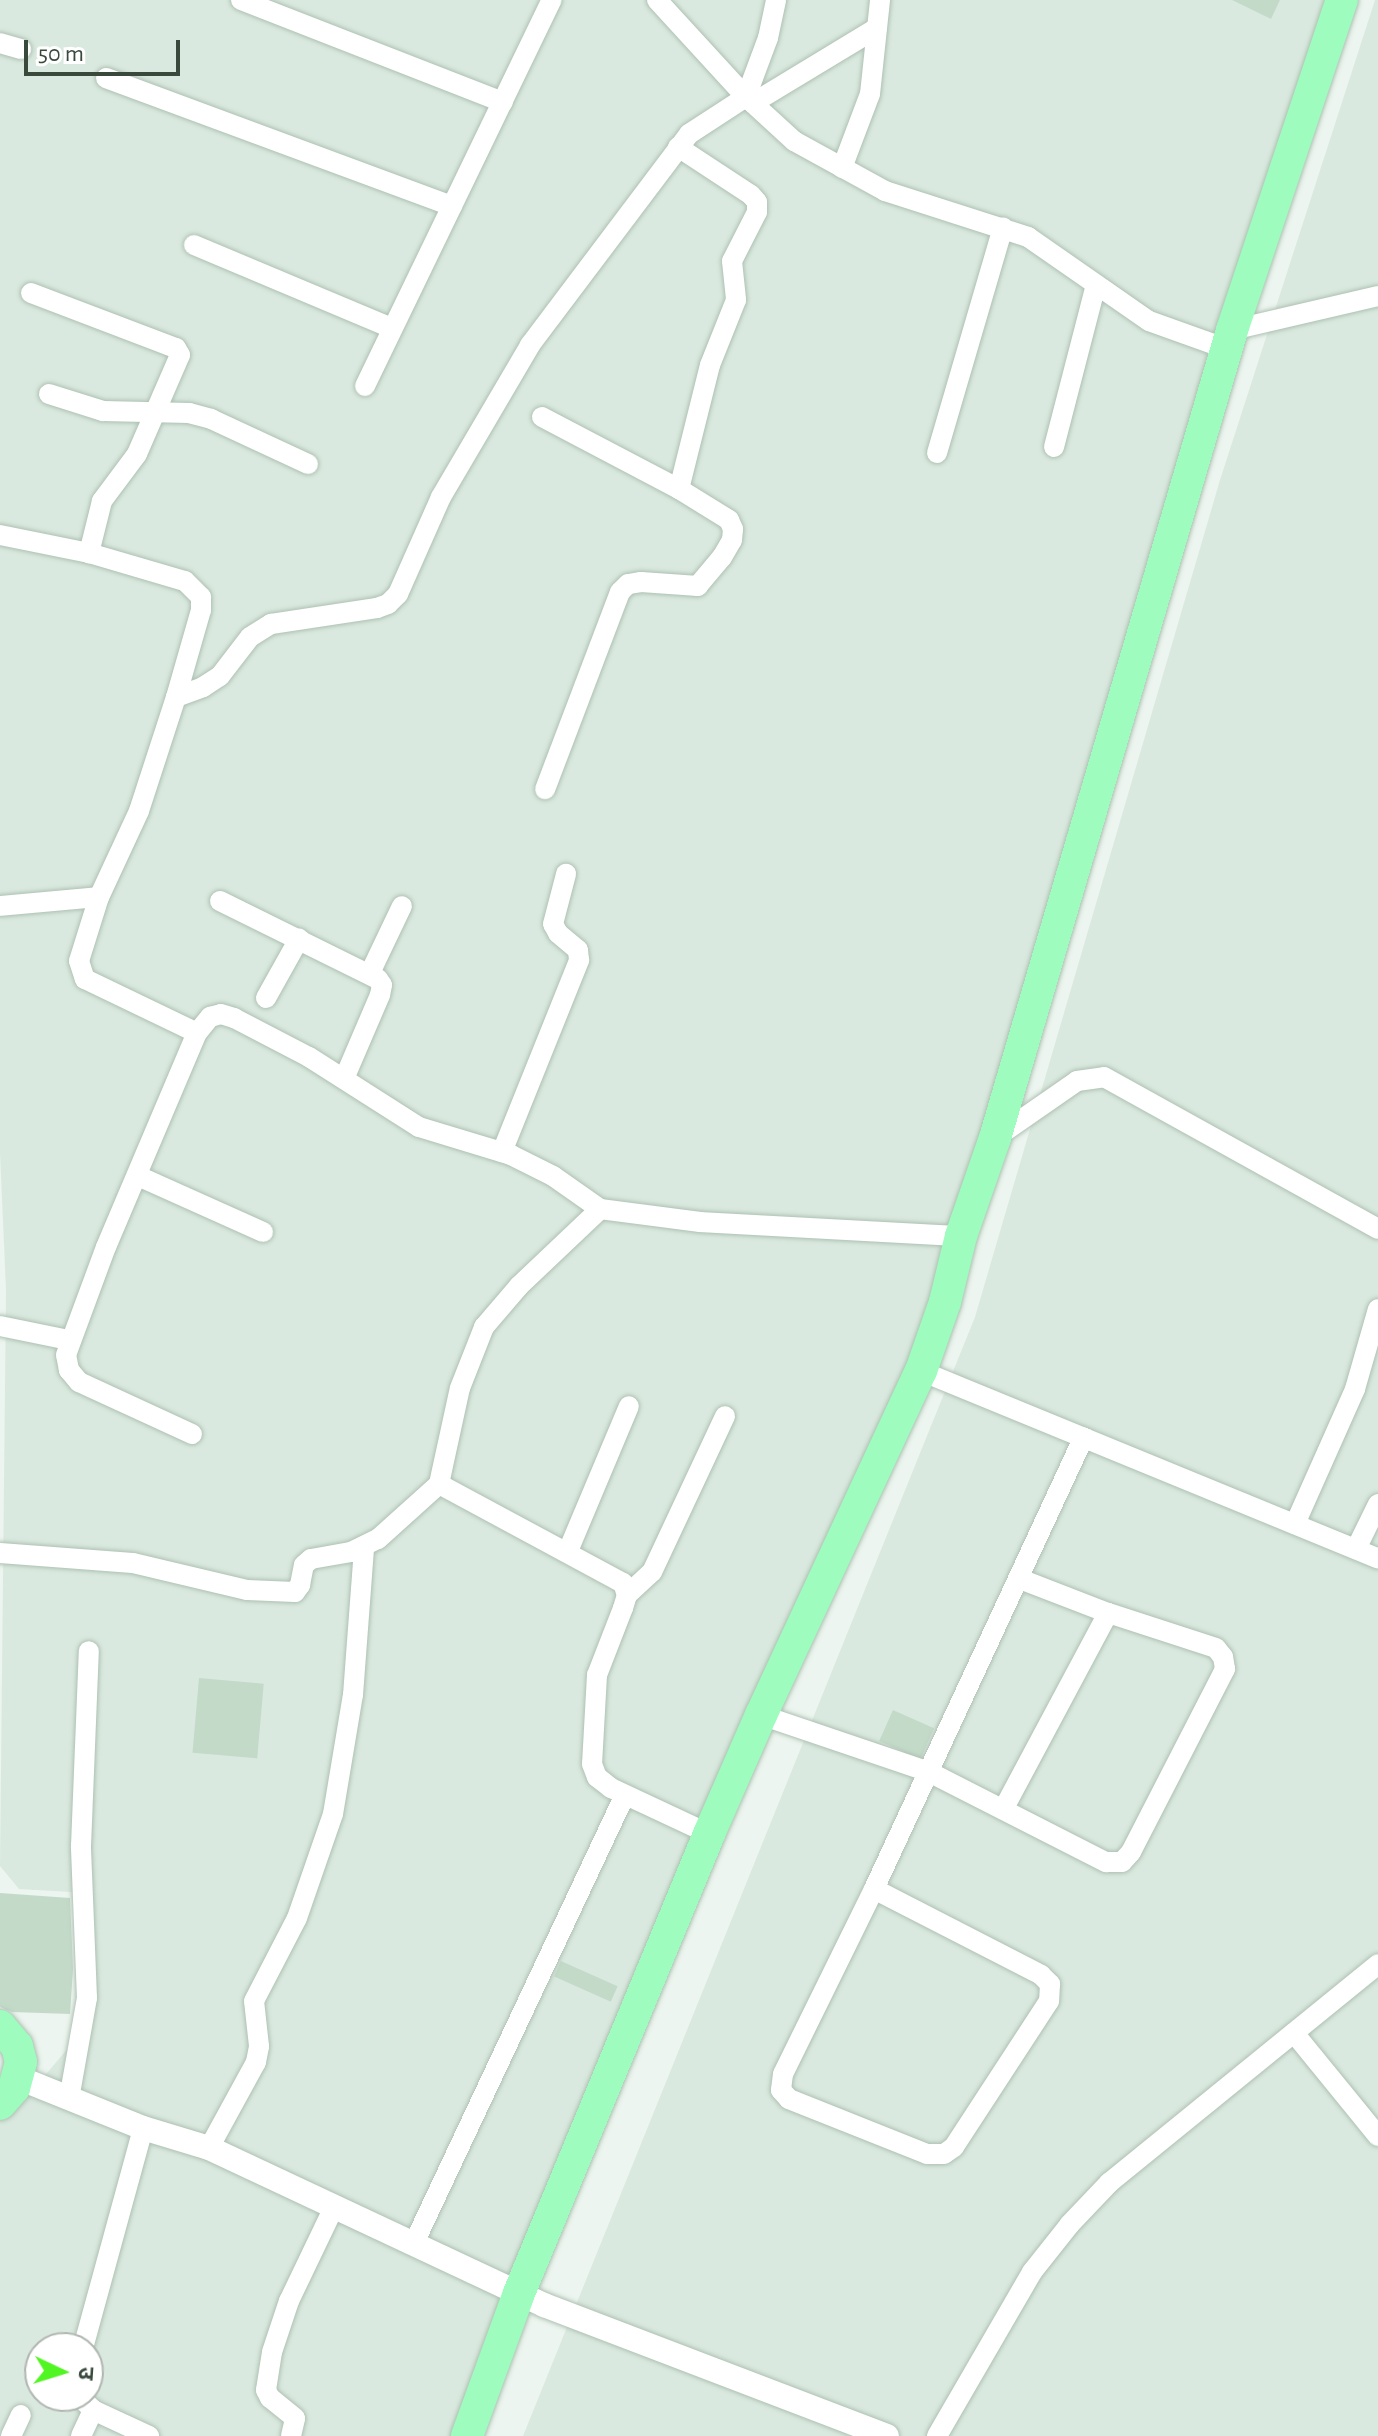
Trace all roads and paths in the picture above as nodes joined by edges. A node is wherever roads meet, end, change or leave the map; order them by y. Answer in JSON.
{"nodes":[{"id":1,"x":241,"y":0,"type":"edge"},
{"id":2,"x":552,"y":0,"type":"edge"},
{"id":3,"x":776,"y":0,"type":"edge"},
{"id":4,"x":880,"y":0,"type":"edge"},
{"id":5,"x":1342,"y":0,"type":"edge"},
{"id":6,"x":666,"y":5,"type":"edge"},
{"id":7,"x":877,"y":28,"type":"junction"},
{"id":8,"x":0,"y":43,"type":"edge"},
{"id":9,"x":21,"y":49,"type":"dead end"},
{"id":10,"x":106,"y":78,"type":"dead end"},
{"id":11,"x":750,"y":100,"type":"junction"},
{"id":12,"x":503,"y":102,"type":"junction"},
{"id":13,"x":678,"y":147,"type":"junction"},
{"id":14,"x":842,"y":168,"type":"junction"},
{"id":15,"x":452,"y":206,"type":"junction"},
{"id":16,"x":1003,"y":227,"type":"junction"},
{"id":17,"x":194,"y":245,"type":"dead end"},
{"id":18,"x":1096,"y":285,"type":"junction"},
{"id":19,"x":31,"y":293,"type":"dead end"},
{"id":20,"x":1378,"y":296,"type":"edge"},
{"id":21,"x":391,"y":328,"type":"junction"},
{"id":22,"x":1229,"y":340,"type":"junction"},
{"id":23,"x":365,"y":386,"type":"dead end"},
{"id":24,"x":49,"y":394,"type":"dead end"},
{"id":25,"x":156,"y":412,"type":"junction"},
{"id":26,"x":542,"y":417,"type":"dead end"},
{"id":27,"x":1054,"y":447,"type":"dead end"},
{"id":28,"x":937,"y":453,"type":"dead end"},
{"id":29,"x":308,"y":464,"type":"dead end"},
{"id":30,"x":679,"y":489,"type":"junction"},
{"id":31,"x":0,"y":535,"type":"edge"},
{"id":32,"x":89,"y":553,"type":"junction"},
{"id":33,"x":176,"y":697,"type":"junction"},
{"id":34,"x":545,"y":789,"type":"dead end"},
{"id":35,"x":566,"y":874,"type":"dead end"},
{"id":36,"x":99,"y":897,"type":"junction"},
{"id":37,"x":220,"y":901,"type":"dead end"},
{"id":38,"x":0,"y":906,"type":"edge"},
{"id":39,"x":402,"y":906,"type":"dead end"},
{"id":40,"x":299,"y":939,"type":"junction"},
{"id":41,"x":370,"y":973,"type":"junction"},
{"id":42,"x":266,"y":998,"type":"dead end"},
{"id":43,"x":197,"y":1033,"type":"junction"},
{"id":44,"x":344,"y":1079,"type":"junction"},
{"id":45,"x":995,"y":1138,"type":"junction"},
{"id":46,"x":502,"y":1152,"type":"junction"},
{"id":47,"x":138,"y":1176,"type":"junction"},
{"id":48,"x":600,"y":1209,"type":"junction"},
{"id":49,"x":1378,"y":1229,"type":"edge"},
{"id":50,"x":263,"y":1232,"type":"dead end"},
{"id":51,"x":961,"y":1236,"type":"junction"},
{"id":52,"x":1378,"y":1309,"type":"edge"},
{"id":53,"x":0,"y":1326,"type":"edge"},
{"id":54,"x":69,"y":1340,"type":"junction"},
{"id":55,"x":921,"y":1371,"type":"junction"},
{"id":56,"x":629,"y":1406,"type":"dead end"},
{"id":57,"x":725,"y":1416,"type":"dead end"},
{"id":58,"x":192,"y":1434,"type":"dead end"},
{"id":59,"x":1084,"y":1437,"type":"junction"},
{"id":60,"x":439,"y":1484,"type":"junction"},
{"id":61,"x":1378,"y":1504,"type":"edge"},
{"id":62,"x":1295,"y":1524,"type":"junction"},
{"id":63,"x":364,"y":1547,"type":"junction"},
{"id":64,"x":1356,"y":1549,"type":"junction"},
{"id":65,"x":568,"y":1551,"type":"junction"},
{"id":66,"x":0,"y":1553,"type":"edge"},
{"id":67,"x":1378,"y":1558,"type":"edge"},
{"id":68,"x":1020,"y":1579,"type":"junction"},
{"id":69,"x":627,"y":1595,"type":"junction"},
{"id":70,"x":1108,"y":1613,"type":"junction"},
{"id":71,"x":89,"y":1651,"type":"dead end"},
{"id":72,"x":761,"y":1715,"type":"junction"},
{"id":73,"x":929,"y":1772,"type":"junction"},
{"id":74,"x":625,"y":1795,"type":"junction"},
{"id":75,"x":1004,"y":1808,"type":"junction"},
{"id":76,"x":709,"y":1834,"type":"junction"},
{"id":77,"x":874,"y":1889,"type":"junction"},
{"id":78,"x":1378,"y":1964,"type":"edge"},
{"id":79,"x":0,"y":2026,"type":"edge"},
{"id":80,"x":1294,"y":2033,"type":"junction"},
{"id":81,"x":19,"y":2078,"type":"junction"},
{"id":82,"x":69,"y":2099,"type":"junction"},
{"id":83,"x":0,"y":2104,"type":"edge"},
{"id":84,"x":143,"y":2128,"type":"junction"},
{"id":85,"x":1378,"y":2136,"type":"edge"},
{"id":86,"x":209,"y":2148,"type":"junction"},
{"id":87,"x":333,"y":2209,"type":"junction"},
{"id":88,"x":414,"y":2243,"type":"junction"},
{"id":89,"x":519,"y":2293,"type":"junction"},
{"id":90,"x":87,"y":2332,"type":"edge"},
{"id":91,"x":85,"y":2412,"type":"edge"},
{"id":92,"x":103,"y":2412,"type":"edge"},
{"id":93,"x":21,"y":2415,"type":"dead end"},
{"id":94,"x":11,"y":2436,"type":"edge"},
{"id":95,"x":81,"y":2436,"type":"edge"},
{"id":96,"x":149,"y":2436,"type":"edge"},
{"id":97,"x":291,"y":2436,"type":"edge"},
{"id":98,"x":467,"y":2436,"type":"edge"},
{"id":99,"x":887,"y":2436,"type":"edge"},
{"id":100,"x":937,"y":2436,"type":"edge"}],
"edges":[{"from":1,"to":12,"type":"street"},
{"from":2,"to":12,"type":"street"},
{"from":3,"to":11,"type":"street"},
{"from":4,"to":7,"type":"street"},
{"from":5,"to":22,"type":"main road"},
{"from":6,"to":11,"type":"street"},
{"from":7,"to":11,"type":"street"},
{"from":7,"to":14,"type":"street"},
{"from":8,"to":9,"type":"street"},
{"from":10,"to":15,"type":"street"},
{"from":11,"to":13,"type":"street"},
{"from":11,"to":14,"type":"street"},
{"from":12,"to":15,"type":"street"},
{"from":13,"to":30,"type":"street"},
{"from":13,"to":33,"type":"street"},
{"from":14,"to":16,"type":"street"},
{"from":15,"to":21,"type":"street"},
{"from":16,"to":18,"type":"street"},
{"from":16,"to":28,"type":"street"},
{"from":17,"to":21,"type":"street"},
{"from":18,"to":22,"type":"street"},
{"from":18,"to":27,"type":"street"},
{"from":19,"to":25,"type":"street"},
{"from":20,"to":22,"type":"street"},
{"from":21,"to":23,"type":"street"},
{"from":22,"to":45,"type":"main road"},
{"from":24,"to":25,"type":"street"},
{"from":25,"to":29,"type":"street"},
{"from":25,"to":32,"type":"street"},
{"from":26,"to":30,"type":"street"},
{"from":30,"to":34,"type":"street"},
{"from":31,"to":32,"type":"street"},
{"from":32,"to":33,"type":"street"},
{"from":33,"to":36,"type":"street"},
{"from":35,"to":46,"type":"street"},
{"from":36,"to":38,"type":"street"},
{"from":36,"to":43,"type":"street"},
{"from":37,"to":40,"type":"street"},
{"from":39,"to":41,"type":"street"},
{"from":40,"to":41,"type":"street"},
{"from":40,"to":42,"type":"street"},
{"from":41,"to":44,"type":"street"},
{"from":43,"to":44,"type":"street"},
{"from":43,"to":47,"type":"street"},
{"from":44,"to":46,"type":"street"},
{"from":45,"to":49,"type":"street"},
{"from":45,"to":51,"type":"main road"},
{"from":46,"to":48,"type":"street"},
{"from":47,"to":50,"type":"street"},
{"from":47,"to":54,"type":"street"},
{"from":48,"to":51,"type":"street"},
{"from":48,"to":60,"type":"street"},
{"from":51,"to":55,"type":"main road"},
{"from":52,"to":62,"type":"street"},
{"from":53,"to":54,"type":"street"},
{"from":54,"to":58,"type":"street"},
{"from":55,"to":59,"type":"street"},
{"from":55,"to":72,"type":"main road"},
{"from":56,"to":65,"type":"street"},
{"from":57,"to":69,"type":"street"},
{"from":59,"to":62,"type":"street"},
{"from":59,"to":68,"type":"street"},
{"from":60,"to":63,"type":"street"},
{"from":60,"to":65,"type":"street"},
{"from":61,"to":64,"type":"street"},
{"from":62,"to":64,"type":"street"},
{"from":63,"to":66,"type":"street"},
{"from":63,"to":86,"type":"street"},
{"from":64,"to":67,"type":"street"},
{"from":65,"to":69,"type":"street"},
{"from":68,"to":70,"type":"street"},
{"from":68,"to":73,"type":"street"},
{"from":69,"to":74,"type":"street"},
{"from":70,"to":75,"type":"street"},
{"from":70,"to":75,"type":"street"},
{"from":71,"to":82,"type":"street"},
{"from":72,"to":73,"type":"street"},
{"from":72,"to":76,"type":"main road"},
{"from":73,"to":75,"type":"street"},
{"from":73,"to":77,"type":"street"},
{"from":74,"to":76,"type":"street"},
{"from":74,"to":88,"type":"street"},
{"from":76,"to":89,"type":"main road"},
{"from":77,"to":77,"type":"street"},
{"from":78,"to":80,"type":"street"},
{"from":79,"to":81,"type":"main road"},
{"from":80,"to":85,"type":"street"},
{"from":80,"to":100,"type":"street"},
{"from":81,"to":82,"type":"street"},
{"from":81,"to":83,"type":"main road"},
{"from":82,"to":84,"type":"street"},
{"from":84,"to":86,"type":"street"},
{"from":84,"to":90,"type":"street"},
{"from":86,"to":87,"type":"street"},
{"from":87,"to":88,"type":"street"},
{"from":87,"to":97,"type":"street"},
{"from":88,"to":89,"type":"street"},
{"from":89,"to":98,"type":"main road"},
{"from":89,"to":99,"type":"street"},
{"from":91,"to":95,"type":"street"},
{"from":92,"to":96,"type":"street"},
{"from":93,"to":94,"type":"street"}]}
